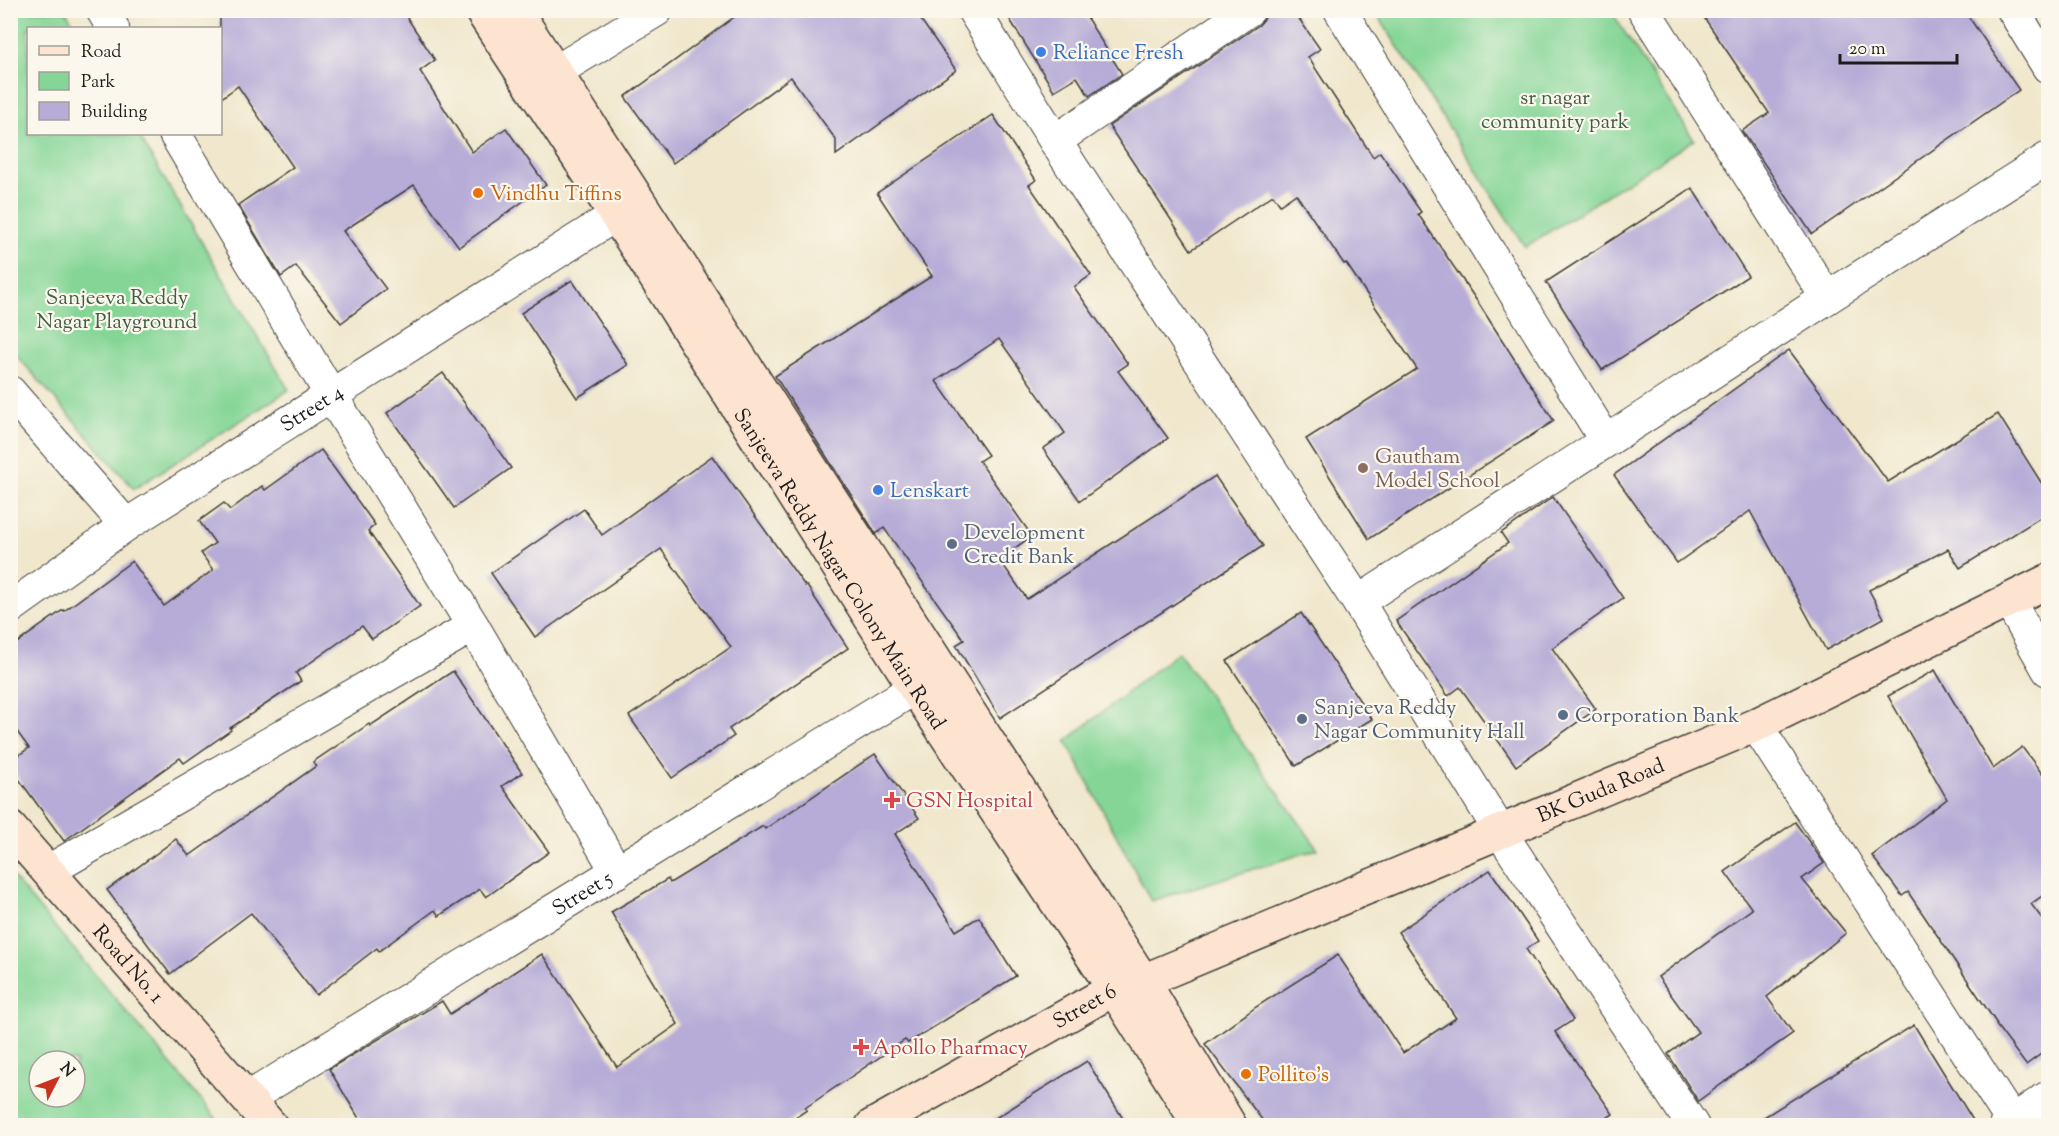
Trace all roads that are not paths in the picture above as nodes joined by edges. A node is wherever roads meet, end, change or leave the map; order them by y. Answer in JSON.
{"nodes":[{"id":1,"x":102,"y":10,"type":"edge"},
{"id":2,"x":481,"y":10,"type":"edge"},
{"id":3,"x":515,"y":10,"type":"edge"},
{"id":4,"x":657,"y":10,"type":"edge"},
{"id":5,"x":973,"y":10,"type":"edge"},
{"id":6,"x":1249,"y":10,"type":"edge"},
{"id":7,"x":1340,"y":10,"type":"edge"},
{"id":8,"x":1644,"y":10,"type":"edge"},
{"id":9,"x":2013,"y":10,"type":"edge"},
{"id":10,"x":111,"y":27,"type":"edge"},
{"id":11,"x":2049,"y":67,"type":"edge"},
{"id":12,"x":555,"y":72,"type":"junction"},
{"id":13,"x":176,"y":135,"type":"edge"},
{"id":14,"x":1055,"y":141,"type":"junction"},
{"id":15,"x":2049,"y":159,"type":"edge"},
{"id":16,"x":616,"y":215,"type":"junction"},
{"id":17,"x":1827,"y":298,"type":"junction"},
{"id":18,"x":10,"y":393,"type":"edge"},
{"id":19,"x":331,"y":395,"type":"junction"},
{"id":20,"x":1606,"y":441,"type":"junction"},
{"id":21,"x":126,"y":525,"type":"junction"},
{"id":22,"x":2049,"y":581,"type":"edge"},
{"id":23,"x":2009,"y":601,"type":"junction"},
{"id":24,"x":1358,"y":602,"type":"junction"},
{"id":25,"x":10,"y":608,"type":"edge"},
{"id":26,"x":473,"y":627,"type":"junction"},
{"id":27,"x":2049,"y":670,"type":"edge"},
{"id":28,"x":915,"y":688,"type":"junction"},
{"id":29,"x":1756,"y":725,"type":"junction"},
{"id":30,"x":10,"y":828,"type":"edge"},
{"id":31,"x":1501,"y":833,"type":"junction"},
{"id":32,"x":48,"y":871,"type":"junction"},
{"id":33,"x":617,"y":872,"type":"junction"},
{"id":34,"x":1129,"y":985,"type":"junction"},
{"id":35,"x":2049,"y":1097,"type":"edge"},
{"id":36,"x":248,"y":1098,"type":"junction"},
{"id":37,"x":2011,"y":1124,"type":"edge"},
{"id":38,"x":271,"y":1125,"type":"edge"},
{"id":39,"x":872,"y":1125,"type":"edge"},
{"id":40,"x":1200,"y":1125,"type":"edge"},
{"id":41,"x":1230,"y":1125,"type":"edge"},
{"id":42,"x":1693,"y":1125,"type":"edge"}],
"edges":[{"from":1,"to":10,"type":"street"},
{"from":2,"to":16,"type":"main road","name":"Sanjeeva Reddy Nagar Colony Main Road"},
{"from":3,"to":12,"type":"main road","name":"Sanjeeva Reddy Nagar Colony Main Road"},
{"from":4,"to":12,"type":"street"},
{"from":5,"to":14,"type":"street"},
{"from":6,"to":14,"type":"street"},
{"from":7,"to":20,"type":"street"},
{"from":8,"to":17,"type":"street"},
{"from":9,"to":11,"type":"street"},
{"from":12,"to":34,"type":"main road","name":"Sanjeeva Reddy Nagar Colony Main Road"},
{"from":13,"to":19,"type":"street"},
{"from":14,"to":24,"type":"street"},
{"from":15,"to":17,"type":"street"},
{"from":16,"to":19,"type":"street","name":"Street 4"},
{"from":16,"to":28,"type":"main road","name":"Sanjeeva Reddy Nagar Colony Main Road"},
{"from":17,"to":20,"type":"street"},
{"from":18,"to":21,"type":"street"},
{"from":19,"to":21,"type":"street","name":"Street 4"},
{"from":19,"to":26,"type":"street"},
{"from":20,"to":24,"type":"street"},
{"from":21,"to":25,"type":"street","name":"Street 4"},
{"from":22,"to":23,"type":"main road","name":"BK Guda Road"},
{"from":23,"to":27,"type":"street"},
{"from":23,"to":29,"type":"main road","name":"BK Guda Road"},
{"from":24,"to":31,"type":"street"},
{"from":26,"to":32,"type":"street"},
{"from":26,"to":33,"type":"street"},
{"from":28,"to":33,"type":"street","name":"Street 5"},
{"from":28,"to":34,"type":"main road","name":"Sanjeeva Reddy Nagar Colony Main Road"},
{"from":29,"to":31,"type":"main road","name":"BK Guda Road"},
{"from":29,"to":37,"type":"street"},
{"from":30,"to":32,"type":"main road","name":"Road No. 1"},
{"from":31,"to":34,"type":"main road","name":"BK Guda Road"},
{"from":31,"to":42,"type":"street"},
{"from":32,"to":36,"type":"main road","name":"Road No. 1"},
{"from":33,"to":36,"type":"street","name":"Street 5"},
{"from":34,"to":39,"type":"main road","name":"Street 6"},
{"from":34,"to":40,"type":"main road","name":"Sanjeeva Reddy Nagar Colony Main Road"},
{"from":34,"to":41,"type":"main road"},
{"from":35,"to":37,"type":"street"},
{"from":36,"to":38,"type":"main road","name":"Road No. 1"}]}
